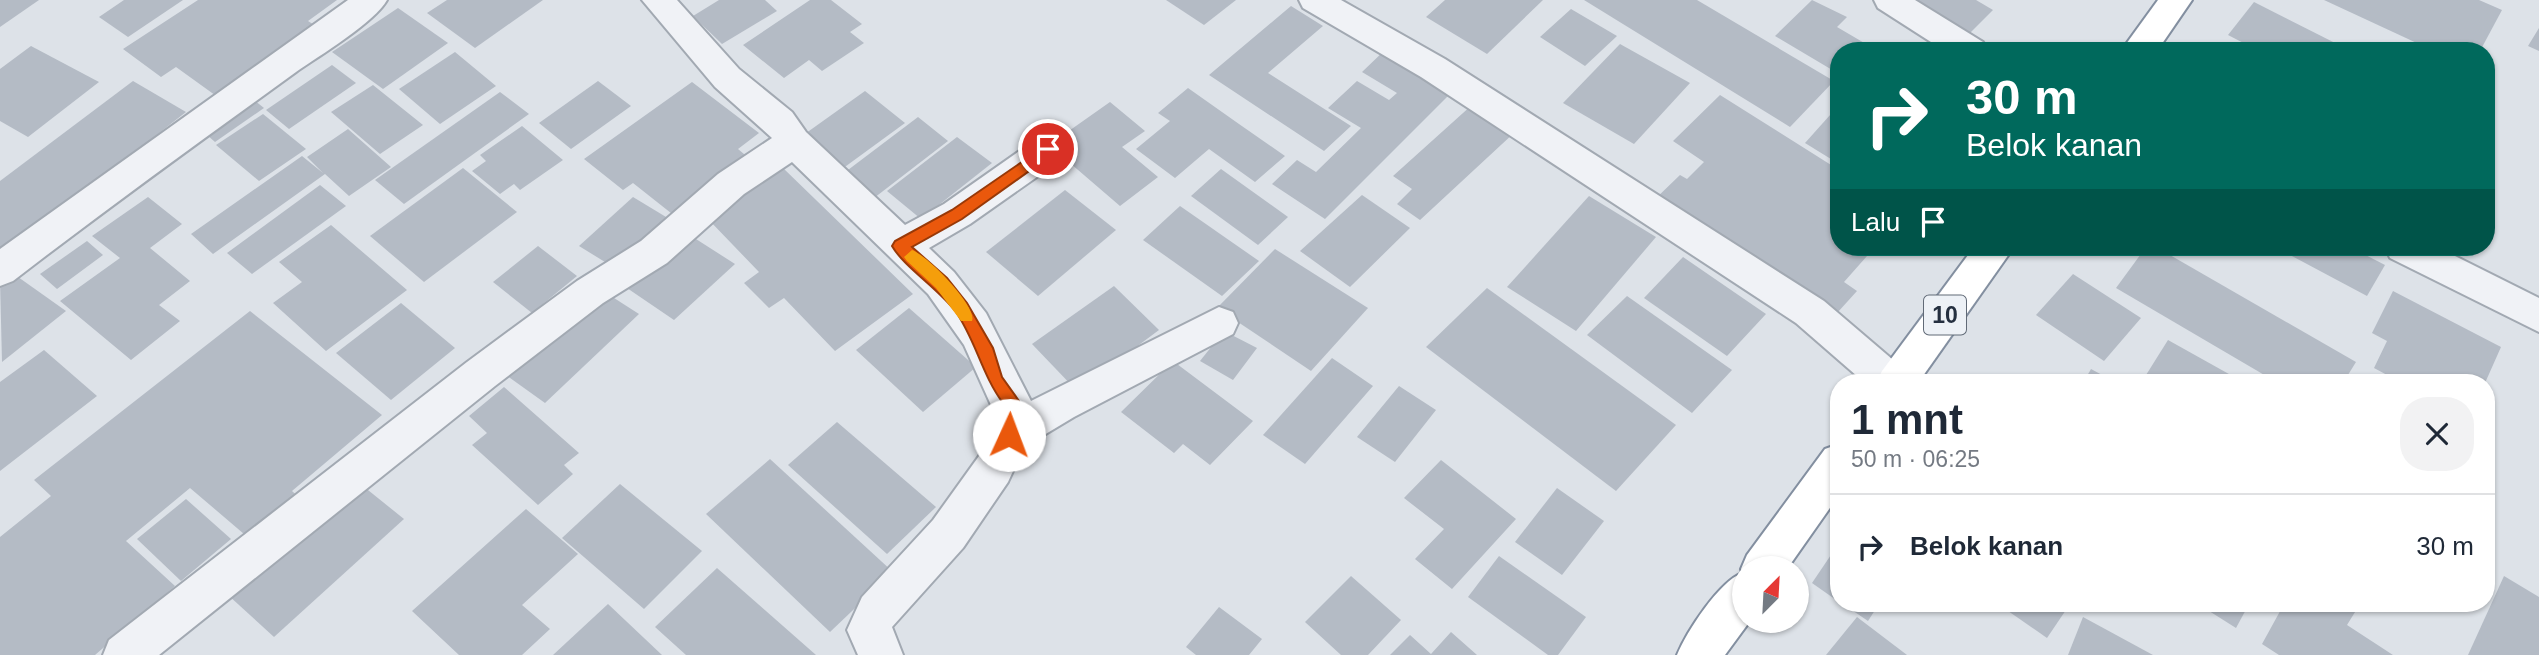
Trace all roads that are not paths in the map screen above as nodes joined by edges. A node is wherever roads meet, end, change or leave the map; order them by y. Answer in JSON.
{"nodes":[{"id":1,"x":371,"y":0,"type":"edge"},
{"id":2,"x":658,"y":0,"type":"edge"},
{"id":3,"x":1315,"y":0,"type":"edge"},
{"id":4,"x":1890,"y":0,"type":"edge"},
{"id":5,"x":2176,"y":0,"type":"edge"},
{"id":6,"x":1957,"y":42,"type":"edge"},
{"id":7,"x":2145,"y":42,"type":"edge"},
{"id":8,"x":794,"y":142,"type":"junction"},
{"id":9,"x":1048,"y":149,"type":"dead end"},
{"id":10,"x":900,"y":246,"type":"junction"},
{"id":11,"x":1988,"y":256,"type":"edge"},
{"id":12,"x":2421,"y":256,"type":"edge"},
{"id":13,"x":0,"y":270,"type":"edge"},
{"id":14,"x":2539,"y":316,"type":"edge"},
{"id":15,"x":1219,"y":323,"type":"dead end"},
{"id":16,"x":1883,"y":374,"type":"edge"},
{"id":17,"x":1901,"y":374,"type":"edge"},
{"id":18,"x":1009,"y":435,"type":"junction"},
{"id":19,"x":1830,"y":475,"type":"edge"},
{"id":20,"x":1771,"y":556,"type":"edge"},
{"id":21,"x":1732,"y":610,"type":"edge"},
{"id":22,"x":125,"y":655,"type":"edge"},
{"id":23,"x":881,"y":655,"type":"edge"},
{"id":24,"x":1699,"y":655,"type":"edge"}],
"edges":[{"from":1,"to":13,"type":"street"},
{"from":2,"to":8,"type":"street"},
{"from":3,"to":16,"type":"street"},
{"from":4,"to":6,"type":"street"},
{"from":5,"to":7,"type":"highway"},
{"from":8,"to":10,"type":"street"},
{"from":8,"to":22,"type":"street"},
{"from":9,"to":10,"type":"street"},
{"from":10,"to":18,"type":"street"},
{"from":11,"to":17,"type":"highway","number":"10"},
{"from":12,"to":14,"type":"street"},
{"from":15,"to":18,"type":"street"},
{"from":18,"to":23,"type":"street"},
{"from":19,"to":20,"type":"highway"},
{"from":21,"to":24,"type":"highway"}]}
